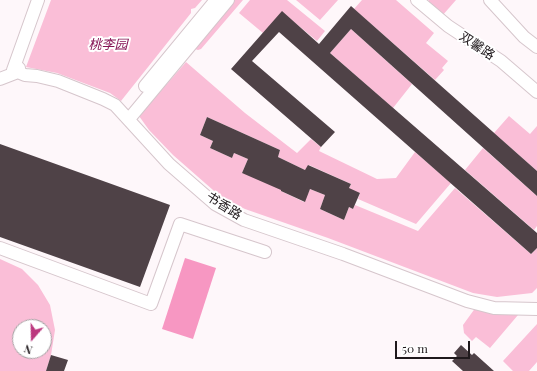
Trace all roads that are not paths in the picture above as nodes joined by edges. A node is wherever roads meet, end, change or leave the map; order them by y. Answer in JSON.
{"nodes":[{"id":1,"x":38,"y":0,"type":"edge"},
{"id":2,"x":44,"y":0,"type":"edge"},
{"id":3,"x":216,"y":0,"type":"edge"},
{"id":4,"x":228,"y":0,"type":"edge"},
{"id":5,"x":417,"y":0,"type":"edge"},
{"id":6,"x":490,"y":0,"type":"edge"},
{"id":7,"x":537,"y":47,"type":"edge"},
{"id":8,"x":16,"y":69,"type":"junction"},
{"id":9,"x":0,"y":75,"type":"edge"},
{"id":10,"x":0,"y":79,"type":"edge"},
{"id":11,"x":537,"y":92,"type":"edge"},
{"id":12,"x":127,"y":115,"type":"junction"},
{"id":13,"x":0,"y":248,"type":"edge"},
{"id":14,"x":265,"y":252,"type":"dead end"},
{"id":15,"x":537,"y":301,"type":"edge"},
{"id":16,"x":537,"y":309,"type":"edge"}],
"edges":[{"from":1,"to":8,"type":"street"},
{"from":2,"to":8,"type":"street"},
{"from":3,"to":12,"type":"street"},
{"from":4,"to":12,"type":"street"},
{"from":5,"to":11,"type":"street","name":"双馨路"},
{"from":6,"to":7,"type":"street"},
{"from":8,"to":9,"type":"street"},
{"from":8,"to":10,"type":"street"},
{"from":8,"to":12,"type":"street","name":"书香路"},
{"from":12,"to":15,"type":"street","name":"书香路"},
{"from":12,"to":16,"type":"street","name":"书香路"},
{"from":13,"to":14,"type":"street"}]}
